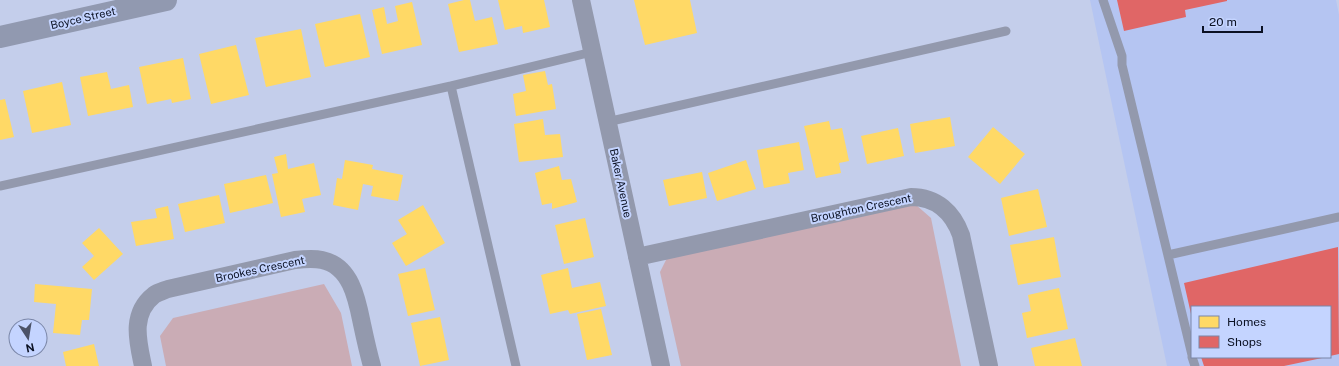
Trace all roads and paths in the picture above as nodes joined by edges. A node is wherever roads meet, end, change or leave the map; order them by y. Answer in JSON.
{"nodes":[{"id":1,"x":166,"y":0,"type":"edge"},
{"id":2,"x":581,"y":0,"type":"edge"},
{"id":3,"x":1103,"y":0,"type":"edge"},
{"id":4,"x":1006,"y":31,"type":"dead end"},
{"id":5,"x":0,"y":37,"type":"edge"},
{"id":6,"x":592,"y":52,"type":"junction"},
{"id":7,"x":452,"y":86,"type":"junction"},
{"id":8,"x":607,"y":122,"type":"junction"},
{"id":9,"x":0,"y":186,"type":"edge"},
{"id":10,"x":1339,"y":217,"type":"edge"},
{"id":11,"x":1168,"y":255,"type":"junction"},
{"id":12,"x":637,"y":257,"type":"junction"},
{"id":13,"x":1191,"y":352,"type":"edge"},
{"id":14,"x":143,"y":366,"type":"edge"},
{"id":15,"x":372,"y":366,"type":"edge"},
{"id":16,"x":516,"y":366,"type":"edge"},
{"id":17,"x":661,"y":366,"type":"edge"},
{"id":18,"x":989,"y":366,"type":"edge"}],
"edges":[{"from":1,"to":5,"type":"street","name":"Boyce Street"},
{"from":2,"to":6,"type":"street","name":"Baker Avenue"},
{"from":3,"to":11,"type":"lane"},
{"from":4,"to":8,"type":"lane"},
{"from":6,"to":7,"type":"lane"},
{"from":6,"to":8,"type":"street","name":"Baker Avenue"},
{"from":7,"to":9,"type":"lane"},
{"from":7,"to":16,"type":"lane"},
{"from":8,"to":12,"type":"street","name":"Baker Avenue"},
{"from":10,"to":11,"type":"lane"},
{"from":11,"to":13,"type":"lane"},
{"from":12,"to":17,"type":"street","name":"Baker Avenue"},
{"from":12,"to":18,"type":"street","name":"Broughton Crescent"},
{"from":14,"to":15,"type":"street","name":"Brookes Crescent"}]}
